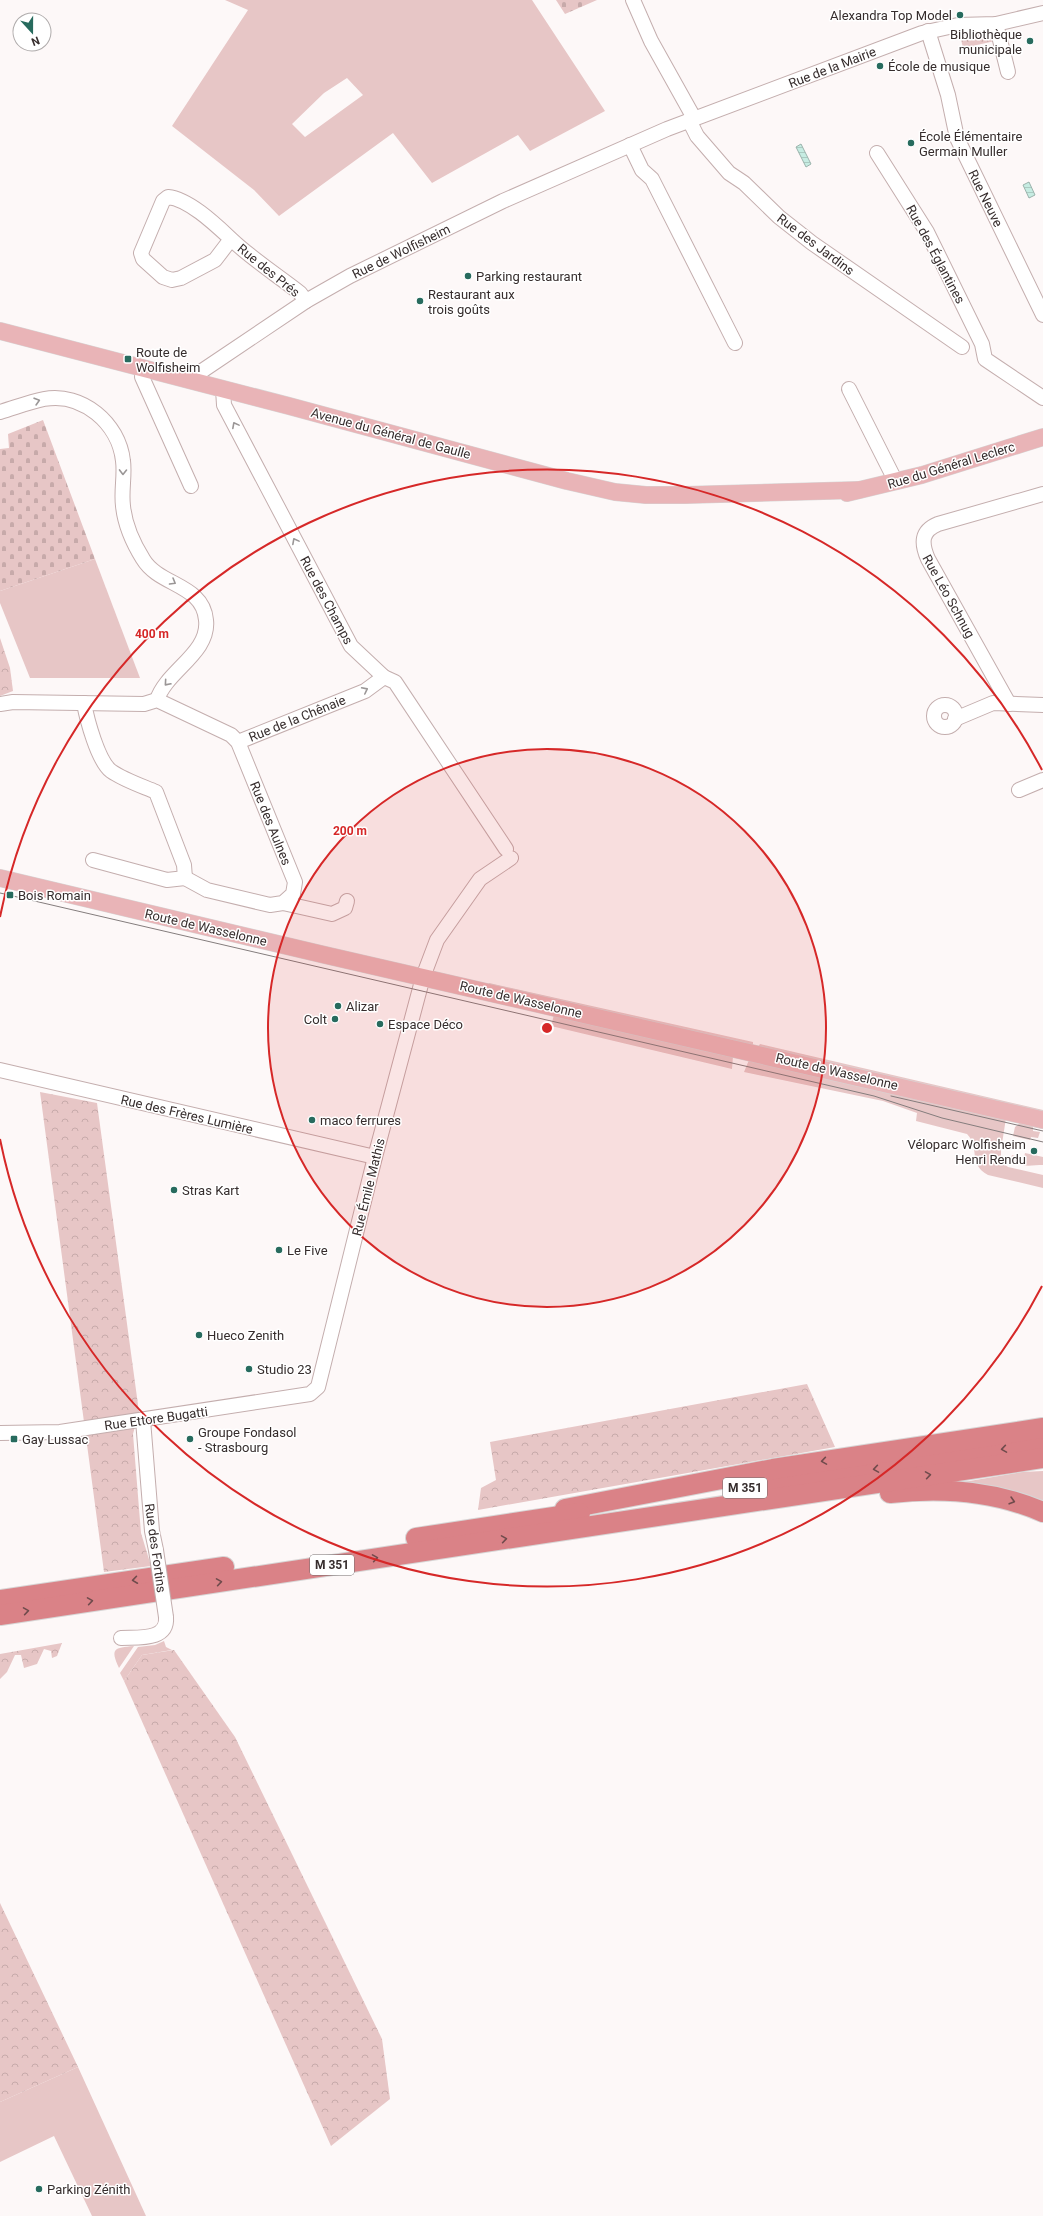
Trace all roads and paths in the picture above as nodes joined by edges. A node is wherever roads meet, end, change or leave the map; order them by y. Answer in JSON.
{"nodes":[{"id":1,"x":633,"y":0,"type":"edge"},
{"id":2,"x":1043,"y":13,"type":"edge"},
{"id":3,"x":996,"y":24,"type":"junction"},
{"id":4,"x":928,"y":31,"type":"junction"},
{"id":5,"x":1008,"y":72,"type":"dead end"},
{"id":6,"x":692,"y":119,"type":"junction"},
{"id":7,"x":628,"y":146,"type":"junction"},
{"id":8,"x":877,"y":153,"type":"dead end"},
{"id":9,"x":231,"y":239,"type":"junction"},
{"id":10,"x":306,"y":301,"type":"junction"},
{"id":11,"x":1043,"y":315,"type":"edge"},
{"id":12,"x":0,"y":330,"type":"edge"},
{"id":13,"x":735,"y":343,"type":"dead end"},
{"id":14,"x":962,"y":347,"type":"dead end"},
{"id":15,"x":143,"y":368,"type":"junction"},
{"id":16,"x":192,"y":381,"type":"junction"},
{"id":17,"x":223,"y":389,"type":"junction"},
{"id":18,"x":849,"y":389,"type":"dead end"},
{"id":19,"x":1043,"y":398,"type":"edge"},
{"id":20,"x":0,"y":412,"type":"edge"},
{"id":21,"x":1043,"y":436,"type":"edge"},
{"id":22,"x":896,"y":482,"type":"junction"},
{"id":23,"x":191,"y":486,"type":"dead end"},
{"id":24,"x":788,"y":493,"type":"joint"},
{"id":25,"x":1043,"y":494,"type":"edge"},
{"id":26,"x":384,"y":677,"type":"junction"},
{"id":27,"x":157,"y":700,"type":"junction"},
{"id":28,"x":0,"y":704,"type":"edge"},
{"id":29,"x":84,"y":704,"type":"junction"},
{"id":30,"x":1009,"y":704,"type":"junction"},
{"id":31,"x":1043,"y":705,"type":"edge"},
{"id":32,"x":955,"y":719,"type":"dead end"},
{"id":33,"x":238,"y":742,"type":"junction"},
{"id":34,"x":1043,"y":780,"type":"edge"},
{"id":35,"x":1019,"y":790,"type":"dead end"},
{"id":36,"x":509,"y":853,"type":"joint"},
{"id":37,"x":93,"y":860,"type":"dead end"},
{"id":38,"x":0,"y":878,"type":"edge"},
{"id":39,"x":185,"y":878,"type":"junction"},
{"id":40,"x":347,"y":901,"type":"dead end"},
{"id":41,"x":283,"y":902,"type":"junction"},
{"id":42,"x":423,"y":977,"type":"junction"},
{"id":43,"x":0,"y":1070,"type":"edge"},
{"id":44,"x":1043,"y":1120,"type":"edge"},
{"id":45,"x":375,"y":1158,"type":"junction"},
{"id":46,"x":310,"y":1394,"type":"joint"},
{"id":47,"x":143,"y":1420,"type":"junction"},
{"id":48,"x":1043,"y":1422,"type":"edge"},
{"id":49,"x":1043,"y":1428,"type":"edge"},
{"id":50,"x":0,"y":1433,"type":"edge"},
{"id":51,"x":1043,"y":1443,"type":"edge"},
{"id":52,"x":862,"y":1455,"type":"junction"},
{"id":53,"x":1043,"y":1458,"type":"edge"},
{"id":54,"x":1042,"y":1512,"type":"edge"},
{"id":55,"x":613,"y":1522,"type":"junction"},
{"id":56,"x":447,"y":1533,"type":"junction"},
{"id":57,"x":0,"y":1600,"type":"edge"},
{"id":58,"x":0,"y":1615,"type":"edge"},
{"id":59,"x":121,"y":1638,"type":"dead end"}],
"edges":[{"from":1,"to":6,"type":"street","name":"Rue des Jardins"},
{"from":2,"to":3,"type":"street","name":"Rue de la Mairie"},
{"from":3,"to":4,"type":"street","name":"Rue de la Mairie"},
{"from":3,"to":5,"type":"street"},
{"from":4,"to":6,"type":"street","name":"Rue de la Mairie"},
{"from":4,"to":11,"type":"street","name":"Rue Neuve"},
{"from":6,"to":7,"type":"street","name":"Rue de la Mairie"},
{"from":6,"to":14,"type":"street","name":"Rue des Jardins"},
{"from":7,"to":10,"type":"street","name":"Rue de Wolfisheim"},
{"from":7,"to":13,"type":"street"},
{"from":8,"to":19,"type":"street","name":"Rue des Églantines"},
{"from":9,"to":9,"type":"street","name":"Rue des Prés"},
{"from":9,"to":10,"type":"street","name":"Rue des Prés"},
{"from":10,"to":16,"type":"street","name":"Rue de Wolfisheim"},
{"from":12,"to":15,"type":"main road","name":"Avenue du Général de Gaulle"},
{"from":15,"to":16,"type":"main road","name":"Avenue du Général de Gaulle"},
{"from":15,"to":23,"type":"street"},
{"from":16,"to":17,"type":"main road","name":"Avenue du Général de Gaulle"},
{"from":17,"to":24,"type":"main road","name":"Avenue du Général de Gaulle"},
{"from":26,"to":17,"type":"street","name":"Rue des Champs","one_way":true},
{"from":18,"to":22,"type":"street"},
{"from":20,"to":27,"type":"street","one_way":true},
{"from":21,"to":22,"type":"main road","name":"Rue du Général Leclerc"},
{"from":22,"to":24,"type":"main road","name":"Rue du Général Leclerc"},
{"from":25,"to":30,"type":"street","name":"Rue Léo Schnug"},
{"from":33,"to":26,"type":"street","name":"Rue de la Chênaie","one_way":true},
{"from":26,"to":36,"type":"street","name":"Rue des Champs"},
{"from":27,"to":29,"type":"street"},
{"from":27,"to":33,"type":"street","name":"Rue de la Chênaie"},
{"from":28,"to":29,"type":"street"},
{"from":29,"to":39,"type":"street"},
{"from":30,"to":31,"type":"street"},
{"from":30,"to":32,"type":"street"},
{"from":33,"to":41,"type":"street","name":"Rue des Aulnes"},
{"from":34,"to":35,"type":"street"},
{"from":36,"to":42,"type":"street","name":"Rue Émile Mathis"},
{"from":37,"to":39,"type":"street"},
{"from":38,"to":42,"type":"main road","name":"Route de Wasselonne"},
{"from":39,"to":41,"type":"street"},
{"from":40,"to":41,"type":"street"},
{"from":42,"to":44,"type":"main road","name":"Route de Wasselonne"},
{"from":42,"to":45,"type":"street","name":"Rue Émile Mathis"},
{"from":43,"to":45,"type":"street","name":"Rue des Frères Lumière"},
{"from":45,"to":46,"type":"street","name":"Rue Émile Mathis"},
{"from":46,"to":47,"type":"street","name":"Rue Ettore Bugatti"},
{"from":47,"to":50,"type":"street","name":"Rue Ettore Bugatti"},
{"from":47,"to":59,"type":"street","name":"Rue des Fortins","bridge":true},
{"from":48,"to":52,"type":"highway"},
{"from":49,"to":52,"type":"highway"},
{"from":51,"to":56,"type":"highway","number":"M 351","one_way":true},
{"from":52,"to":56,"type":"highway","one_way":true},
{"from":55,"to":53,"type":"highway","number":"M 351","one_way":true},
{"from":55,"to":54,"type":"highway","one_way":true},
{"from":58,"to":55,"type":"highway","number":"M 351","one_way":true},
{"from":56,"to":57,"type":"highway","number":"M 351","one_way":true}]}
